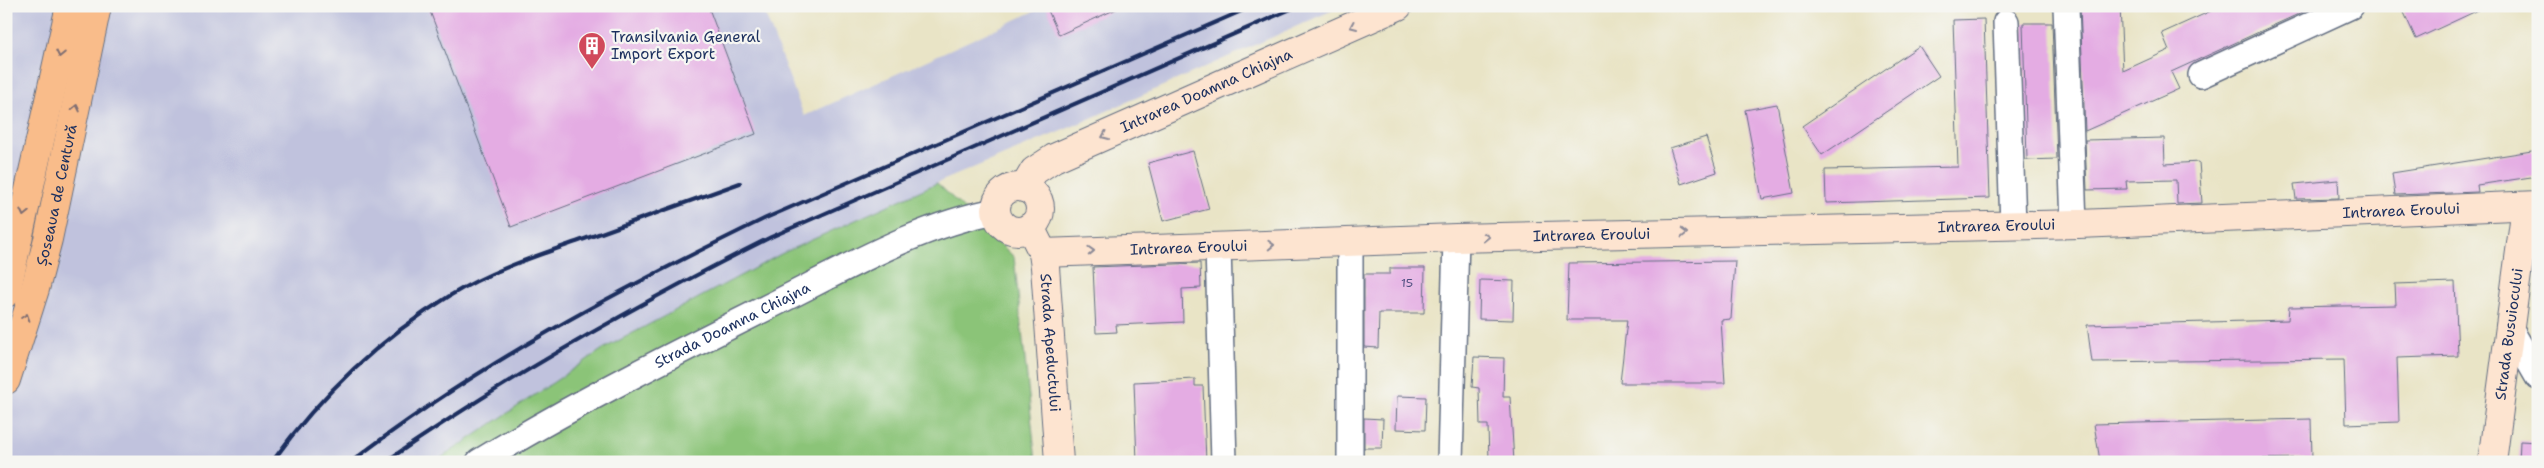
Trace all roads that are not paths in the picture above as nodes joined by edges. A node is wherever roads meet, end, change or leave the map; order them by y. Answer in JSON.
{"nodes":[{"id":1,"x":70,"y":6,"type":"edge"},
{"id":2,"x":97,"y":6,"type":"edge"},
{"id":3,"x":1398,"y":6,"type":"edge"},
{"id":4,"x":2066,"y":6,"type":"edge"},
{"id":5,"x":2351,"y":6,"type":"edge"},
{"id":6,"x":2006,"y":22,"type":"dead end"},
{"id":7,"x":2201,"y":75,"type":"dead end"},
{"id":8,"x":1024,"y":188,"type":"junction"},
{"id":9,"x":2532,"y":206,"type":"edge"},
{"id":10,"x":996,"y":211,"type":"junction"},
{"id":11,"x":2074,"y":224,"type":"junction"},
{"id":12,"x":2013,"y":225,"type":"junction"},
{"id":13,"x":1030,"y":227,"type":"junction"},
{"id":14,"x":1456,"y":238,"type":"junction"},
{"id":15,"x":1350,"y":241,"type":"junction"},
{"id":16,"x":1218,"y":247,"type":"junction"},
{"id":17,"x":1043,"y":252,"type":"junction"},
{"id":18,"x":6,"y":292,"type":"edge"},
{"id":19,"x":2509,"y":327,"type":"junction"},
{"id":20,"x":2538,"y":377,"type":"edge"},
{"id":21,"x":6,"y":380,"type":"edge"},
{"id":22,"x":479,"y":462,"type":"edge"},
{"id":23,"x":1058,"y":462,"type":"edge"},
{"id":24,"x":1224,"y":462,"type":"edge"},
{"id":25,"x":1350,"y":462,"type":"edge"},
{"id":26,"x":1450,"y":462,"type":"edge"},
{"id":27,"x":2492,"y":462,"type":"edge"}],
"edges":[{"from":1,"to":18,"type":"main road","name":"Șoseaua de Centură","one_way":true},
{"from":21,"to":2,"type":"main road","name":"Șoseaua de Centură","one_way":true},
{"from":3,"to":8,"type":"street","name":"Intrarea Doamna Chiajna","one_way":true},
{"from":4,"to":11,"type":"street"},
{"from":5,"to":7,"type":"street"},
{"from":6,"to":12,"type":"street"},
{"from":8,"to":10,"type":"street"},
{"from":8,"to":13,"type":"street"},
{"from":9,"to":11,"type":"street","name":"Intrarea Eroului"},
{"from":9,"to":19,"type":"street","name":"Strada Busuiocului"},
{"from":10,"to":13,"type":"street"},
{"from":10,"to":22,"type":"street","name":"Strada Doamna Chiajna"},
{"from":11,"to":12,"type":"street","name":"Intrarea Eroului"},
{"from":14,"to":12,"type":"street","name":"Intrarea Eroului","one_way":true},
{"from":13,"to":17,"type":"street","name":"Strada Apeductului"},
{"from":14,"to":15,"type":"street","name":"Intrarea Eroului"},
{"from":14,"to":26,"type":"street"},
{"from":16,"to":15,"type":"street","name":"Intrarea Eroului","one_way":true},
{"from":15,"to":25,"type":"street"},
{"from":17,"to":16,"type":"street","name":"Intrarea Eroului","one_way":true},
{"from":16,"to":24,"type":"street"},
{"from":17,"to":23,"type":"street","name":"Strada Apeductului"},
{"from":19,"to":20,"type":"street"},
{"from":19,"to":27,"type":"street","name":"Strada Busuiocului"}]}
